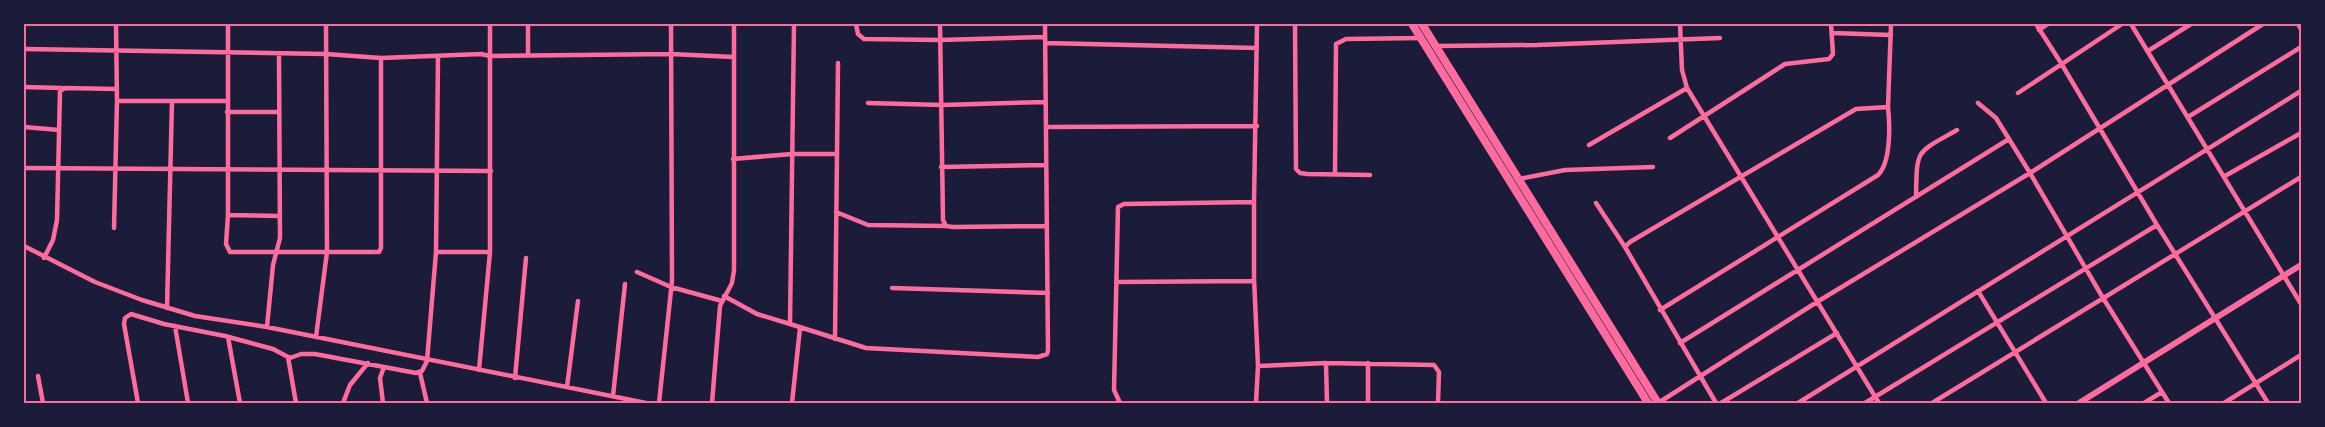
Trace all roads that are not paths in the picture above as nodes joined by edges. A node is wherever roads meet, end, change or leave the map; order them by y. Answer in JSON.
{"nodes":[{"id":1,"x":116,"y":24,"type":"edge"},
{"id":2,"x":228,"y":24,"type":"edge"},
{"id":3,"x":326,"y":24,"type":"edge"},
{"id":4,"x":490,"y":24,"type":"edge"},
{"id":5,"x":528,"y":24,"type":"edge"},
{"id":6,"x":671,"y":24,"type":"edge"},
{"id":7,"x":734,"y":24,"type":"edge"},
{"id":8,"x":794,"y":24,"type":"edge"},
{"id":9,"x":856,"y":24,"type":"edge"},
{"id":10,"x":940,"y":24,"type":"edge"},
{"id":11,"x":1045,"y":24,"type":"edge"},
{"id":12,"x":1257,"y":24,"type":"edge"},
{"id":13,"x":1295,"y":24,"type":"edge"},
{"id":14,"x":1412,"y":24,"type":"edge"},
{"id":15,"x":1422,"y":24,"type":"edge"},
{"id":16,"x":1680,"y":24,"type":"edge"},
{"id":17,"x":1831,"y":24,"type":"edge"},
{"id":18,"x":1891,"y":24,"type":"edge"},
{"id":19,"x":2036,"y":24,"type":"edge"},
{"id":20,"x":2048,"y":24,"type":"edge"},
{"id":21,"x":2122,"y":24,"type":"edge"},
{"id":22,"x":2131,"y":24,"type":"edge"},
{"id":23,"x":2191,"y":24,"type":"edge"},
{"id":24,"x":2262,"y":24,"type":"edge"},
{"id":25,"x":2298,"y":24,"type":"edge"},
{"id":26,"x":2301,"y":29,"type":"edge"},
{"id":27,"x":2039,"y":30,"type":"junction"},
{"id":28,"x":1832,"y":33,"type":"junction"},
{"id":29,"x":1891,"y":35,"type":"junction"},
{"id":30,"x":1045,"y":37,"type":"junction"},
{"id":31,"x":1421,"y":38,"type":"junction"},
{"id":32,"x":1720,"y":38,"type":"dead end"},
{"id":33,"x":940,"y":40,"type":"junction"},
{"id":34,"x":1680,"y":40,"type":"junction"},
{"id":35,"x":1045,"y":44,"type":"junction"},
{"id":36,"x":1436,"y":46,"type":"junction"},
{"id":37,"x":2301,"y":47,"type":"edge"},
{"id":38,"x":1257,"y":48,"type":"junction"},
{"id":39,"x":24,"y":49,"type":"edge"},
{"id":40,"x":2148,"y":50,"type":"junction"},
{"id":41,"x":116,"y":51,"type":"junction"},
{"id":42,"x":228,"y":52,"type":"junction"},
{"id":43,"x":279,"y":54,"type":"junction"},
{"id":44,"x":326,"y":54,"type":"junction"},
{"id":45,"x":671,"y":54,"type":"junction"},
{"id":46,"x":490,"y":56,"type":"junction"},
{"id":47,"x":528,"y":56,"type":"junction"},
{"id":48,"x":438,"y":57,"type":"junction"},
{"id":49,"x":734,"y":57,"type":"junction"},
{"id":50,"x":381,"y":58,"type":"junction"},
{"id":51,"x":838,"y":63,"type":"dead end"},
{"id":52,"x":2061,"y":63,"type":"junction"},
{"id":53,"x":2168,"y":84,"type":"junction"},
{"id":54,"x":24,"y":87,"type":"edge"},
{"id":55,"x":63,"y":88,"type":"junction"},
{"id":56,"x":1687,"y":88,"type":"junction"},
{"id":57,"x":116,"y":89,"type":"junction"},
{"id":58,"x":2301,"y":91,"type":"edge"},
{"id":59,"x":2018,"y":93,"type":"dead end"},
{"id":60,"x":117,"y":101,"type":"junction"},
{"id":61,"x":172,"y":101,"type":"junction"},
{"id":62,"x":227,"y":101,"type":"junction"},
{"id":63,"x":1046,"y":102,"type":"junction"},
{"id":64,"x":868,"y":103,"type":"dead end"},
{"id":65,"x":1978,"y":103,"type":"dead end"},
{"id":66,"x":942,"y":105,"type":"junction"},
{"id":67,"x":1888,"y":107,"type":"junction"},
{"id":68,"x":227,"y":112,"type":"junction"},
{"id":69,"x":279,"y":112,"type":"junction"},
{"id":70,"x":1704,"y":116,"type":"junction"},
{"id":71,"x":2188,"y":117,"type":"junction"},
{"id":72,"x":1256,"y":126,"type":"junction"},
{"id":73,"x":24,"y":127,"type":"edge"},
{"id":74,"x":1046,"y":127,"type":"junction"},
{"id":75,"x":2098,"y":128,"type":"junction"},
{"id":76,"x":59,"y":130,"type":"junction"},
{"id":77,"x":1957,"y":130,"type":"dead end"},
{"id":78,"x":2301,"y":133,"type":"edge"},
{"id":79,"x":1670,"y":138,"type":"dead end"},
{"id":80,"x":2009,"y":139,"type":"junction"},
{"id":81,"x":1589,"y":145,"type":"dead end"},
{"id":82,"x":2208,"y":149,"type":"junction"},
{"id":83,"x":792,"y":154,"type":"junction"},
{"id":84,"x":837,"y":154,"type":"junction"},
{"id":85,"x":733,"y":159,"type":"junction"},
{"id":86,"x":1046,"y":165,"type":"junction"},
{"id":87,"x":59,"y":167,"type":"junction"},
{"id":88,"x":942,"y":167,"type":"junction"},
{"id":89,"x":1653,"y":167,"type":"dead end"},
{"id":90,"x":24,"y":168,"type":"edge"},
{"id":91,"x":114,"y":168,"type":"junction"},
{"id":92,"x":172,"y":168,"type":"junction"},
{"id":93,"x":228,"y":168,"type":"junction"},
{"id":94,"x":279,"y":168,"type":"junction"},
{"id":95,"x":327,"y":169,"type":"junction"},
{"id":96,"x":381,"y":169,"type":"junction"},
{"id":97,"x":436,"y":170,"type":"junction"},
{"id":98,"x":491,"y":171,"type":"junction"},
{"id":99,"x":2030,"y":173,"type":"junction"},
{"id":100,"x":1335,"y":174,"type":"junction"},
{"id":101,"x":1370,"y":175,"type":"dead end"},
{"id":102,"x":1742,"y":176,"type":"junction"},
{"id":103,"x":2225,"y":176,"type":"junction"},
{"id":104,"x":2301,"y":177,"type":"edge"},
{"id":105,"x":1519,"y":178,"type":"junction"},
{"id":106,"x":2136,"y":192,"type":"junction"},
{"id":107,"x":1916,"y":198,"type":"junction"},
{"id":108,"x":1254,"y":202,"type":"junction"},
{"id":109,"x":1596,"y":203,"type":"dead end"},
{"id":110,"x":2246,"y":211,"type":"junction"},
{"id":111,"x":836,"y":212,"type":"junction"},
{"id":112,"x":228,"y":215,"type":"junction"},
{"id":113,"x":280,"y":216,"type":"junction"},
{"id":114,"x":946,"y":226,"type":"junction"},
{"id":115,"x":1046,"y":226,"type":"junction"},
{"id":116,"x":2157,"y":226,"type":"junction"},
{"id":117,"x":114,"y":228,"type":"dead end"},
{"id":118,"x":1777,"y":236,"type":"junction"},
{"id":119,"x":2067,"y":236,"type":"junction"},
{"id":120,"x":24,"y":246,"type":"edge"},
{"id":121,"x":1625,"y":247,"type":"junction"},
{"id":122,"x":277,"y":252,"type":"junction"},
{"id":123,"x":327,"y":252,"type":"junction"},
{"id":124,"x":436,"y":252,"type":"junction"},
{"id":125,"x":490,"y":252,"type":"junction"},
{"id":126,"x":2174,"y":254,"type":"junction"},
{"id":127,"x":44,"y":258,"type":"junction"},
{"id":128,"x":526,"y":258,"type":"dead end"},
{"id":129,"x":2301,"y":265,"type":"edge"},
{"id":130,"x":2085,"y":268,"type":"junction"},
{"id":131,"x":1797,"y":270,"type":"junction"},
{"id":132,"x":637,"y":272,"type":"dead end"},
{"id":133,"x":2284,"y":276,"type":"junction"},
{"id":134,"x":1254,"y":280,"type":"junction"},
{"id":135,"x":1116,"y":282,"type":"junction"},
{"id":136,"x":626,"y":284,"type":"dead end"},
{"id":137,"x":671,"y":288,"type":"junction"},
{"id":138,"x":892,"y":288,"type":"dead end"},
{"id":139,"x":1978,"y":291,"type":"junction"},
{"id":140,"x":1048,"y":293,"type":"junction"},
{"id":141,"x":2103,"y":298,"type":"junction"},
{"id":142,"x":723,"y":299,"type":"junction"},
{"id":143,"x":578,"y":301,"type":"dead end"},
{"id":144,"x":1817,"y":302,"type":"junction"},
{"id":145,"x":2301,"y":304,"type":"edge"},
{"id":146,"x":167,"y":308,"type":"junction"},
{"id":147,"x":1660,"y":310,"type":"junction"},
{"id":148,"x":2215,"y":318,"type":"junction"},
{"id":149,"x":1996,"y":323,"type":"junction"},
{"id":150,"x":790,"y":324,"type":"junction"},
{"id":151,"x":175,"y":326,"type":"junction"},
{"id":152,"x":267,"y":327,"type":"junction"},
{"id":153,"x":800,"y":328,"type":"junction"},
{"id":154,"x":1837,"y":333,"type":"junction"},
{"id":155,"x":228,"y":337,"type":"junction"},
{"id":156,"x":316,"y":337,"type":"junction"},
{"id":157,"x":835,"y":339,"type":"junction"},
{"id":158,"x":1680,"y":344,"type":"junction"},
{"id":159,"x":2014,"y":353,"type":"junction"},
{"id":160,"x":2301,"y":355,"type":"edge"},
{"id":161,"x":288,"y":357,"type":"junction"},
{"id":162,"x":427,"y":360,"type":"junction"},
{"id":163,"x":368,"y":363,"type":"junction"},
{"id":164,"x":1326,"y":363,"type":"junction"},
{"id":165,"x":1368,"y":363,"type":"junction"},
{"id":166,"x":2144,"y":363,"type":"junction"},
{"id":167,"x":1856,"y":365,"type":"junction"},
{"id":168,"x":1258,"y":366,"type":"junction"},
{"id":169,"x":384,"y":367,"type":"junction"},
{"id":170,"x":479,"y":370,"type":"junction"},
{"id":171,"x":420,"y":373,"type":"junction"},
{"id":172,"x":38,"y":376,"type":"dead end"},
{"id":173,"x":516,"y":378,"type":"junction"},
{"id":174,"x":1701,"y":378,"type":"junction"},
{"id":175,"x":2256,"y":384,"type":"junction"},
{"id":176,"x":567,"y":388,"type":"junction"},
{"id":177,"x":2162,"y":392,"type":"junction"},
{"id":178,"x":613,"y":396,"type":"junction"},
{"id":179,"x":1875,"y":397,"type":"junction"},
{"id":180,"x":43,"y":403,"type":"edge"},
{"id":181,"x":138,"y":403,"type":"edge"},
{"id":182,"x":188,"y":403,"type":"edge"},
{"id":183,"x":240,"y":403,"type":"edge"},
{"id":184,"x":296,"y":403,"type":"edge"},
{"id":185,"x":343,"y":403,"type":"edge"},
{"id":186,"x":383,"y":403,"type":"edge"},
{"id":187,"x":427,"y":403,"type":"edge"},
{"id":188,"x":646,"y":403,"type":"edge"},
{"id":189,"x":659,"y":403,"type":"edge"},
{"id":190,"x":712,"y":403,"type":"edge"},
{"id":191,"x":792,"y":403,"type":"edge"},
{"id":192,"x":1120,"y":403,"type":"edge"},
{"id":193,"x":1256,"y":403,"type":"edge"},
{"id":194,"x":1327,"y":403,"type":"edge"},
{"id":195,"x":1368,"y":403,"type":"edge"},
{"id":196,"x":1438,"y":403,"type":"edge"},
{"id":197,"x":1648,"y":403,"type":"edge"},
{"id":198,"x":1658,"y":403,"type":"edge"},
{"id":199,"x":1716,"y":403,"type":"edge"},
{"id":200,"x":1721,"y":403,"type":"edge"},
{"id":201,"x":1798,"y":403,"type":"edge"},
{"id":202,"x":1865,"y":403,"type":"edge"},
{"id":203,"x":1879,"y":403,"type":"edge"},
{"id":204,"x":1932,"y":403,"type":"edge"},
{"id":205,"x":2046,"y":403,"type":"edge"},
{"id":206,"x":2079,"y":403,"type":"edge"},
{"id":207,"x":2144,"y":403,"type":"edge"},
{"id":208,"x":2169,"y":403,"type":"edge"},
{"id":209,"x":2224,"y":403,"type":"edge"},
{"id":210,"x":2268,"y":403,"type":"edge"}],
"edges":[{"from":1,"to":41,"type":"street"},
{"from":2,"to":42,"type":"street"},
{"from":3,"to":44,"type":"street"},
{"from":4,"to":46,"type":"street"},
{"from":5,"to":47,"type":"street"},
{"from":6,"to":45,"type":"street"},
{"from":7,"to":49,"type":"street"},
{"from":8,"to":83,"type":"street"},
{"from":9,"to":33,"type":"street"},
{"from":10,"to":33,"type":"street"},
{"from":11,"to":30,"type":"street"},
{"from":12,"to":38,"type":"street"},
{"from":13,"to":100,"type":"street"},
{"from":14,"to":31,"type":"main road"},
{"from":15,"to":36,"type":"main road"},
{"from":16,"to":34,"type":"street"},
{"from":17,"to":28,"type":"street"},
{"from":18,"to":29,"type":"street"},
{"from":19,"to":27,"type":"street"},
{"from":20,"to":27,"type":"street"},
{"from":21,"to":52,"type":"street"},
{"from":22,"to":40,"type":"street"},
{"from":23,"to":40,"type":"street"},
{"from":24,"to":53,"type":"street"},
{"from":25,"to":26,"type":"street"},
{"from":27,"to":52,"type":"street"},
{"from":28,"to":29,"type":"street"},
{"from":28,"to":70,"type":"street"},
{"from":29,"to":67,"type":"street"},
{"from":30,"to":33,"type":"street"},
{"from":30,"to":35,"type":"street"},
{"from":31,"to":100,"type":"street"},
{"from":31,"to":197,"type":"main road"},
{"from":32,"to":34,"type":"street"},
{"from":33,"to":66,"type":"street"},
{"from":34,"to":36,"type":"street"},
{"from":34,"to":56,"type":"street"},
{"from":35,"to":38,"type":"street"},
{"from":35,"to":63,"type":"street"},
{"from":36,"to":105,"type":"main road"},
{"from":37,"to":71,"type":"street"},
{"from":38,"to":72,"type":"street"},
{"from":39,"to":41,"type":"street"},
{"from":40,"to":53,"type":"street"},
{"from":41,"to":42,"type":"street"},
{"from":41,"to":57,"type":"street"},
{"from":42,"to":43,"type":"street"},
{"from":42,"to":62,"type":"street"},
{"from":43,"to":44,"type":"street"},
{"from":43,"to":69,"type":"street"},
{"from":44,"to":50,"type":"street"},
{"from":44,"to":95,"type":"street"},
{"from":45,"to":47,"type":"street"},
{"from":45,"to":49,"type":"street"},
{"from":45,"to":137,"type":"street"},
{"from":46,"to":47,"type":"street"},
{"from":46,"to":48,"type":"street"},
{"from":46,"to":98,"type":"street"},
{"from":48,"to":50,"type":"street"},
{"from":48,"to":97,"type":"street"},
{"from":49,"to":85,"type":"street"},
{"from":50,"to":96,"type":"street"},
{"from":51,"to":84,"type":"street"},
{"from":52,"to":59,"type":"street"},
{"from":52,"to":75,"type":"street"},
{"from":53,"to":71,"type":"street"},
{"from":53,"to":75,"type":"street"},
{"from":54,"to":55,"type":"street"},
{"from":55,"to":57,"type":"street"},
{"from":55,"to":76,"type":"street"},
{"from":56,"to":70,"type":"street"},
{"from":56,"to":81,"type":"street"},
{"from":57,"to":60,"type":"street"},
{"from":58,"to":82,"type":"street"},
{"from":60,"to":61,"type":"street"},
{"from":60,"to":91,"type":"street"},
{"from":61,"to":62,"type":"street"},
{"from":61,"to":92,"type":"street"},
{"from":62,"to":68,"type":"street"},
{"from":63,"to":66,"type":"street"},
{"from":63,"to":74,"type":"street"},
{"from":64,"to":66,"type":"street"},
{"from":65,"to":80,"type":"street"},
{"from":66,"to":88,"type":"street"},
{"from":67,"to":102,"type":"street"},
{"from":67,"to":118,"type":"street"},
{"from":68,"to":69,"type":"street"},
{"from":68,"to":93,"type":"street"},
{"from":69,"to":94,"type":"street"},
{"from":70,"to":79,"type":"street"},
{"from":70,"to":102,"type":"street"},
{"from":71,"to":82,"type":"street"},
{"from":72,"to":74,"type":"street"},
{"from":72,"to":108,"type":"street"},
{"from":73,"to":76,"type":"street"},
{"from":74,"to":86,"type":"street"},
{"from":75,"to":99,"type":"street"},
{"from":75,"to":106,"type":"street"},
{"from":76,"to":87,"type":"street"},
{"from":77,"to":107,"type":"street"},
{"from":78,"to":103,"type":"street"},
{"from":80,"to":99,"type":"street"},
{"from":80,"to":107,"type":"street"},
{"from":82,"to":103,"type":"street"},
{"from":82,"to":106,"type":"street"},
{"from":83,"to":84,"type":"street"},
{"from":83,"to":85,"type":"street"},
{"from":83,"to":150,"type":"street"},
{"from":84,"to":111,"type":"street"},
{"from":85,"to":142,"type":"street"},
{"from":86,"to":88,"type":"street"},
{"from":86,"to":115,"type":"street"},
{"from":87,"to":90,"type":"street"},
{"from":87,"to":91,"type":"street"},
{"from":87,"to":127,"type":"street"},
{"from":88,"to":114,"type":"street"},
{"from":89,"to":105,"type":"street"},
{"from":91,"to":92,"type":"street"},
{"from":91,"to":117,"type":"street"},
{"from":92,"to":93,"type":"street"},
{"from":92,"to":146,"type":"street"},
{"from":93,"to":94,"type":"street"},
{"from":93,"to":112,"type":"street"},
{"from":94,"to":95,"type":"street"},
{"from":94,"to":113,"type":"street"},
{"from":95,"to":96,"type":"street"},
{"from":95,"to":123,"type":"street"},
{"from":96,"to":97,"type":"street"},
{"from":96,"to":123,"type":"street"},
{"from":97,"to":98,"type":"street"},
{"from":97,"to":124,"type":"street"},
{"from":98,"to":125,"type":"street"},
{"from":99,"to":119,"type":"street"},
{"from":99,"to":144,"type":"street"},
{"from":100,"to":101,"type":"street"},
{"from":102,"to":118,"type":"street"},
{"from":102,"to":121,"type":"street"},
{"from":103,"to":110,"type":"street"},
{"from":104,"to":110,"type":"street"},
{"from":105,"to":198,"type":"main road"},
{"from":106,"to":116,"type":"street"},
{"from":106,"to":119,"type":"street"},
{"from":107,"to":131,"type":"street"},
{"from":108,"to":134,"type":"street"},
{"from":108,"to":135,"type":"street"},
{"from":109,"to":121,"type":"street"},
{"from":110,"to":126,"type":"street"},
{"from":110,"to":133,"type":"street"},
{"from":111,"to":114,"type":"street"},
{"from":111,"to":157,"type":"street"},
{"from":112,"to":113,"type":"street"},
{"from":112,"to":122,"type":"street"},
{"from":113,"to":122,"type":"street"},
{"from":114,"to":115,"type":"street"},
{"from":115,"to":140,"type":"street"},
{"from":116,"to":126,"type":"street"},
{"from":116,"to":130,"type":"street"},
{"from":118,"to":131,"type":"street"},
{"from":118,"to":147,"type":"street"},
{"from":119,"to":130,"type":"street"},
{"from":119,"to":139,"type":"street"},
{"from":120,"to":127,"type":"street"},
{"from":121,"to":147,"type":"street"},
{"from":122,"to":123,"type":"street"},
{"from":122,"to":152,"type":"street"},
{"from":123,"to":156,"type":"street"},
{"from":124,"to":125,"type":"street"},
{"from":124,"to":162,"type":"street"},
{"from":125,"to":170,"type":"street"},
{"from":126,"to":141,"type":"street"},
{"from":126,"to":148,"type":"street"},
{"from":127,"to":146,"type":"street"},
{"from":128,"to":173,"type":"street"},
{"from":129,"to":133,"type":"main road"},
{"from":130,"to":141,"type":"street"},
{"from":130,"to":149,"type":"street"},
{"from":131,"to":144,"type":"street"},
{"from":131,"to":158,"type":"street"},
{"from":132,"to":137,"type":"street"},
{"from":133,"to":145,"type":"street"},
{"from":133,"to":148,"type":"main road"},
{"from":134,"to":135,"type":"street"},
{"from":134,"to":168,"type":"street"},
{"from":135,"to":192,"type":"street"},
{"from":136,"to":178,"type":"street"},
{"from":137,"to":142,"type":"street"},
{"from":137,"to":189,"type":"street"},
{"from":138,"to":140,"type":"street"},
{"from":139,"to":149,"type":"street"},
{"from":139,"to":167,"type":"street"},
{"from":140,"to":157,"type":"street"},
{"from":141,"to":159,"type":"street"},
{"from":141,"to":166,"type":"street"},
{"from":142,"to":150,"type":"street"},
{"from":142,"to":190,"type":"street"},
{"from":143,"to":176,"type":"street"},
{"from":144,"to":154,"type":"street"},
{"from":144,"to":174,"type":"street"},
{"from":146,"to":152,"type":"street"},
{"from":147,"to":158,"type":"street"},
{"from":148,"to":166,"type":"main road"},
{"from":148,"to":175,"type":"street"},
{"from":149,"to":159,"type":"street"},
{"from":149,"to":179,"type":"street"},
{"from":150,"to":153,"type":"street"},
{"from":151,"to":155,"type":"street"},
{"from":151,"to":181,"type":"street"},
{"from":151,"to":182,"type":"street"},
{"from":152,"to":156,"type":"street"},
{"from":153,"to":157,"type":"street"},
{"from":153,"to":191,"type":"street"},
{"from":154,"to":167,"type":"street"},
{"from":154,"to":200,"type":"street"},
{"from":155,"to":161,"type":"street"},
{"from":155,"to":183,"type":"street"},
{"from":156,"to":162,"type":"street"},
{"from":158,"to":174,"type":"street"},
{"from":159,"to":204,"type":"street"},
{"from":159,"to":205,"type":"street"},
{"from":160,"to":175,"type":"street"},
{"from":161,"to":163,"type":"street"},
{"from":161,"to":184,"type":"street"},
{"from":162,"to":170,"type":"street"},
{"from":162,"to":171,"type":"street"},
{"from":163,"to":169,"type":"street"},
{"from":163,"to":185,"type":"street"},
{"from":164,"to":165,"type":"street"},
{"from":164,"to":168,"type":"street"},
{"from":164,"to":194,"type":"street"},
{"from":165,"to":195,"type":"street"},
{"from":165,"to":196,"type":"street"},
{"from":166,"to":177,"type":"street"},
{"from":166,"to":206,"type":"main road"},
{"from":167,"to":179,"type":"street"},
{"from":167,"to":201,"type":"street"},
{"from":168,"to":193,"type":"street"},
{"from":169,"to":171,"type":"street"},
{"from":169,"to":186,"type":"street"},
{"from":170,"to":173,"type":"street"},
{"from":171,"to":187,"type":"street"},
{"from":172,"to":180,"type":"street"},
{"from":173,"to":176,"type":"street"},
{"from":174,"to":198,"type":"street"},
{"from":174,"to":199,"type":"street"},
{"from":175,"to":209,"type":"street"},
{"from":175,"to":210,"type":"street"},
{"from":176,"to":178,"type":"street"},
{"from":177,"to":207,"type":"street"},
{"from":177,"to":208,"type":"street"},
{"from":178,"to":188,"type":"street"},
{"from":179,"to":202,"type":"street"},
{"from":179,"to":203,"type":"street"}]}
